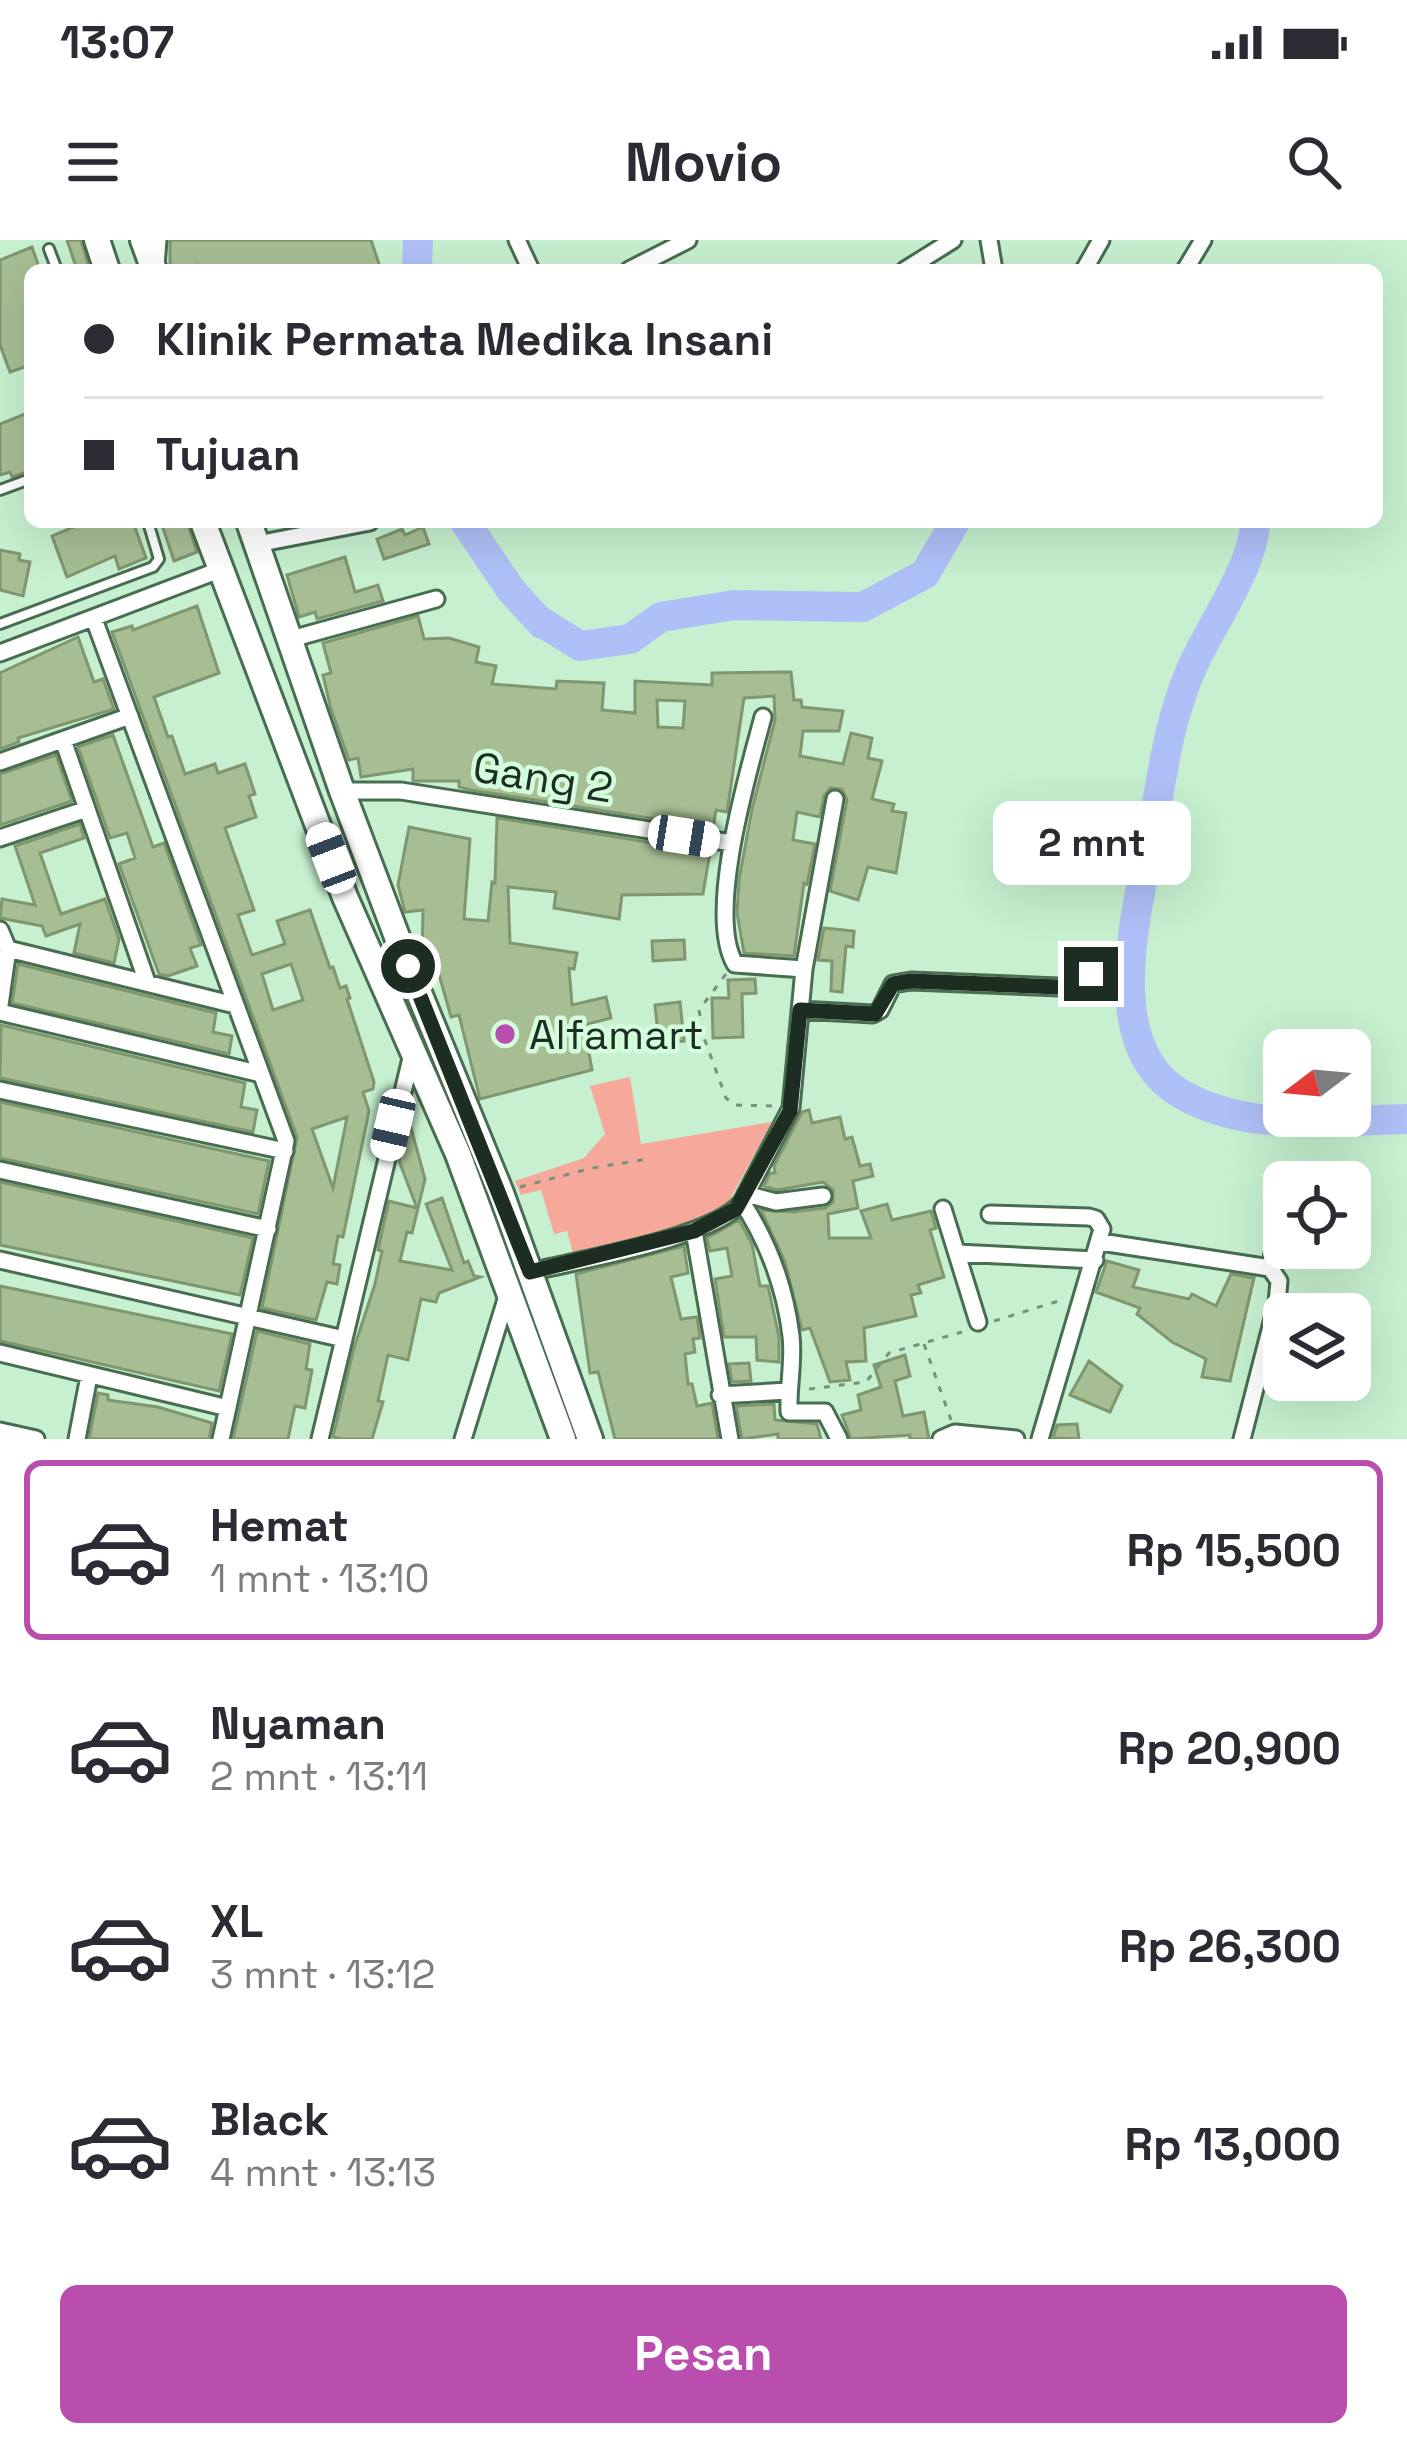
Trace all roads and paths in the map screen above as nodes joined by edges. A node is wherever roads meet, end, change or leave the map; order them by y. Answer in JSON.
{"nodes":[{"id":1,"x":688,"y":240,"type":"edge"},
{"id":2,"x":953,"y":240,"type":"edge"},
{"id":3,"x":49,"y":249,"type":"dead end"},
{"id":4,"x":55,"y":264,"type":"edge"},
{"id":5,"x":641,"y":264,"type":"edge"},
{"id":6,"x":915,"y":264,"type":"edge"},
{"id":7,"x":150,"y":528,"type":"edge"},
{"id":8,"x":205,"y":528,"type":"edge"},
{"id":9,"x":306,"y":528,"type":"edge"},
{"id":10,"x":253,"y":533,"type":"edge"},
{"id":11,"x":222,"y":569,"type":"junction"},
{"id":12,"x":436,"y":598,"type":"dead end"},
{"id":13,"x":94,"y":620,"type":"junction"},
{"id":14,"x":0,"y":623,"type":"edge"},
{"id":15,"x":291,"y":639,"type":"junction"},
{"id":16,"x":0,"y":653,"type":"edge"},
{"id":17,"x":130,"y":716,"type":"junction"},
{"id":18,"x":764,"y":717,"type":"dead end"},
{"id":19,"x":322,"y":729,"type":"junction"},
{"id":20,"x":63,"y":740,"type":"junction"},
{"id":21,"x":287,"y":740,"type":"junction"},
{"id":22,"x":0,"y":762,"type":"edge"},
{"id":23,"x":342,"y":791,"type":"junction"},
{"id":24,"x":835,"y":799,"type":"dead end"},
{"id":25,"x":87,"y":808,"type":"junction"},
{"id":26,"x":0,"y":838,"type":"edge"},
{"id":27,"x":732,"y":843,"type":"junction"},
{"id":28,"x":0,"y":930,"type":"edge"},
{"id":29,"x":8,"y":950,"type":"junction"},
{"id":30,"x":1091,"y":954,"type":"dead end"},
{"id":31,"x":734,"y":963,"type":"junction"},
{"id":32,"x":804,"y":969,"type":"junction"},
{"id":33,"x":147,"y":982,"type":"junction"},
{"id":34,"x":235,"y":1005,"type":"junction"},
{"id":35,"x":0,"y":1008,"type":"edge"},
{"id":36,"x":800,"y":1010,"type":"junction"},
{"id":37,"x":412,"y":1054,"type":"junction"},
{"id":38,"x":261,"y":1074,"type":"junction"},
{"id":39,"x":0,"y":1090,"type":"edge"},
{"id":40,"x":783,"y":1124,"type":"junction"},
{"id":41,"x":285,"y":1151,"type":"junction"},
{"id":42,"x":648,"y":1159,"type":"dead end"},
{"id":43,"x":0,"y":1170,"type":"edge"},
{"id":44,"x":501,"y":1192,"type":"junction"},
{"id":45,"x":823,"y":1196,"type":"dead end"},
{"id":46,"x":744,"y":1198,"type":"junction"},
{"id":47,"x":943,"y":1209,"type":"dead end"},
{"id":48,"x":990,"y":1214,"type":"dead end"},
{"id":49,"x":268,"y":1228,"type":"junction"},
{"id":50,"x":694,"y":1231,"type":"junction"},
{"id":51,"x":1101,"y":1242,"type":"junction"},
{"id":52,"x":957,"y":1253,"type":"junction"},
{"id":53,"x":0,"y":1260,"type":"edge"},
{"id":54,"x":1095,"y":1260,"type":"junction"},
{"id":55,"x":1263,"y":1267,"type":"edge"},
{"id":56,"x":1271,"y":1269,"type":"edge"},
{"id":57,"x":530,"y":1272,"type":"junction"},
{"id":58,"x":510,"y":1289,"type":"junction"},
{"id":59,"x":1084,"y":1294,"type":"junction"},
{"id":60,"x":250,"y":1317,"type":"junction"},
{"id":61,"x":981,"y":1324,"type":"joint"},
{"id":62,"x":963,"y":1332,"type":"dead end"},
{"id":63,"x":344,"y":1339,"type":"junction"},
{"id":64,"x":923,"y":1344,"type":"junction"},
{"id":65,"x":0,"y":1353,"type":"edge"},
{"id":66,"x":89,"y":1376,"type":"junction"},
{"id":67,"x":788,"y":1391,"type":"junction"},
{"id":68,"x":720,"y":1395,"type":"junction"},
{"id":69,"x":228,"y":1408,"type":"junction"},
{"id":70,"x":0,"y":1431,"type":"edge"},
{"id":71,"x":948,"y":1436,"type":"edge"},
{"id":72,"x":36,"y":1439,"type":"edge"},
{"id":73,"x":77,"y":1439,"type":"edge"},
{"id":74,"x":221,"y":1439,"type":"edge"},
{"id":75,"x":320,"y":1439,"type":"edge"},
{"id":76,"x":463,"y":1439,"type":"edge"},
{"id":77,"x":562,"y":1439,"type":"edge"},
{"id":78,"x":590,"y":1439,"type":"edge"},
{"id":79,"x":730,"y":1439,"type":"edge"},
{"id":80,"x":839,"y":1439,"type":"edge"},
{"id":81,"x":1016,"y":1439,"type":"edge"},
{"id":82,"x":1040,"y":1439,"type":"edge"},
{"id":83,"x":1242,"y":1439,"type":"edge"}],
"edges":[{"from":1,"to":5,"type":"street"},
{"from":2,"to":6,"type":"street"},
{"from":3,"to":4,"type":"lane"},
{"from":7,"to":14,"type":"lane"},
{"from":8,"to":11,"type":"main road"},
{"from":9,"to":10,"type":"street"},
{"from":10,"to":15,"type":"main road"},
{"from":11,"to":13,"type":"street"},
{"from":11,"to":21,"type":"main road"},
{"from":12,"to":15,"type":"street"},
{"from":13,"to":16,"type":"street"},
{"from":13,"to":17,"type":"street"},
{"from":15,"to":19,"type":"main road"},
{"from":17,"to":20,"type":"street"},
{"from":17,"to":34,"type":"street"},
{"from":18,"to":27,"type":"street"},
{"from":19,"to":21,"type":"main road"},
{"from":19,"to":23,"type":"main road"},
{"from":20,"to":22,"type":"street"},
{"from":20,"to":25,"type":"street"},
{"from":21,"to":37,"type":"main road"},
{"from":23,"to":27,"type":"street","name":"Gang 2"},
{"from":23,"to":44,"type":"main road"},
{"from":24,"to":32,"type":"street"},
{"from":25,"to":26,"type":"street"},
{"from":25,"to":33,"type":"street"},
{"from":27,"to":31,"type":"street"},
{"from":28,"to":29,"type":"street"},
{"from":29,"to":33,"type":"street"},
{"from":29,"to":35,"type":"street"},
{"from":30,"to":36,"type":"street"},
{"from":31,"to":32,"type":"street"},
{"from":31,"to":40,"type":"path"},
{"from":32,"to":36,"type":"street"},
{"from":33,"to":34,"type":"street"},
{"from":34,"to":38,"type":"street"},
{"from":35,"to":38,"type":"street"},
{"from":36,"to":40,"type":"street"},
{"from":37,"to":58,"type":"main road"},
{"from":37,"to":63,"type":"street"},
{"from":38,"to":41,"type":"street"},
{"from":39,"to":41,"type":"street"},
{"from":40,"to":46,"type":"street"},
{"from":41,"to":49,"type":"street"},
{"from":42,"to":44,"type":"path"},
{"from":43,"to":49,"type":"street"},
{"from":44,"to":57,"type":"main road"},
{"from":45,"to":46,"type":"street"},
{"from":46,"to":50,"type":"street"},
{"from":46,"to":67,"type":"street"},
{"from":47,"to":52,"type":"street"},
{"from":48,"to":51,"type":"street"},
{"from":49,"to":60,"type":"street"},
{"from":50,"to":57,"type":"street"},
{"from":50,"to":68,"type":"street"},
{"from":51,"to":54,"type":"street"},
{"from":51,"to":55,"type":"street"},
{"from":52,"to":54,"type":"street"},
{"from":52,"to":61,"type":"street"},
{"from":53,"to":60,"type":"street"},
{"from":54,"to":59,"type":"street"},
{"from":56,"to":83,"type":"street"},
{"from":57,"to":78,"type":"main road"},
{"from":58,"to":76,"type":"street"},
{"from":58,"to":77,"type":"main road"},
{"from":59,"to":61,"type":"path"},
{"from":59,"to":82,"type":"street"},
{"from":60,"to":63,"type":"street"},
{"from":60,"to":69,"type":"street"},
{"from":62,"to":64,"type":"path"},
{"from":63,"to":75,"type":"street"},
{"from":64,"to":67,"type":"path"},
{"from":64,"to":71,"type":"path"},
{"from":65,"to":66,"type":"street"},
{"from":66,"to":69,"type":"street"},
{"from":66,"to":73,"type":"street"},
{"from":67,"to":68,"type":"street"},
{"from":67,"to":80,"type":"street"},
{"from":68,"to":79,"type":"street"},
{"from":69,"to":74,"type":"street"},
{"from":70,"to":72,"type":"street"},
{"from":71,"to":81,"type":"street"}]}
